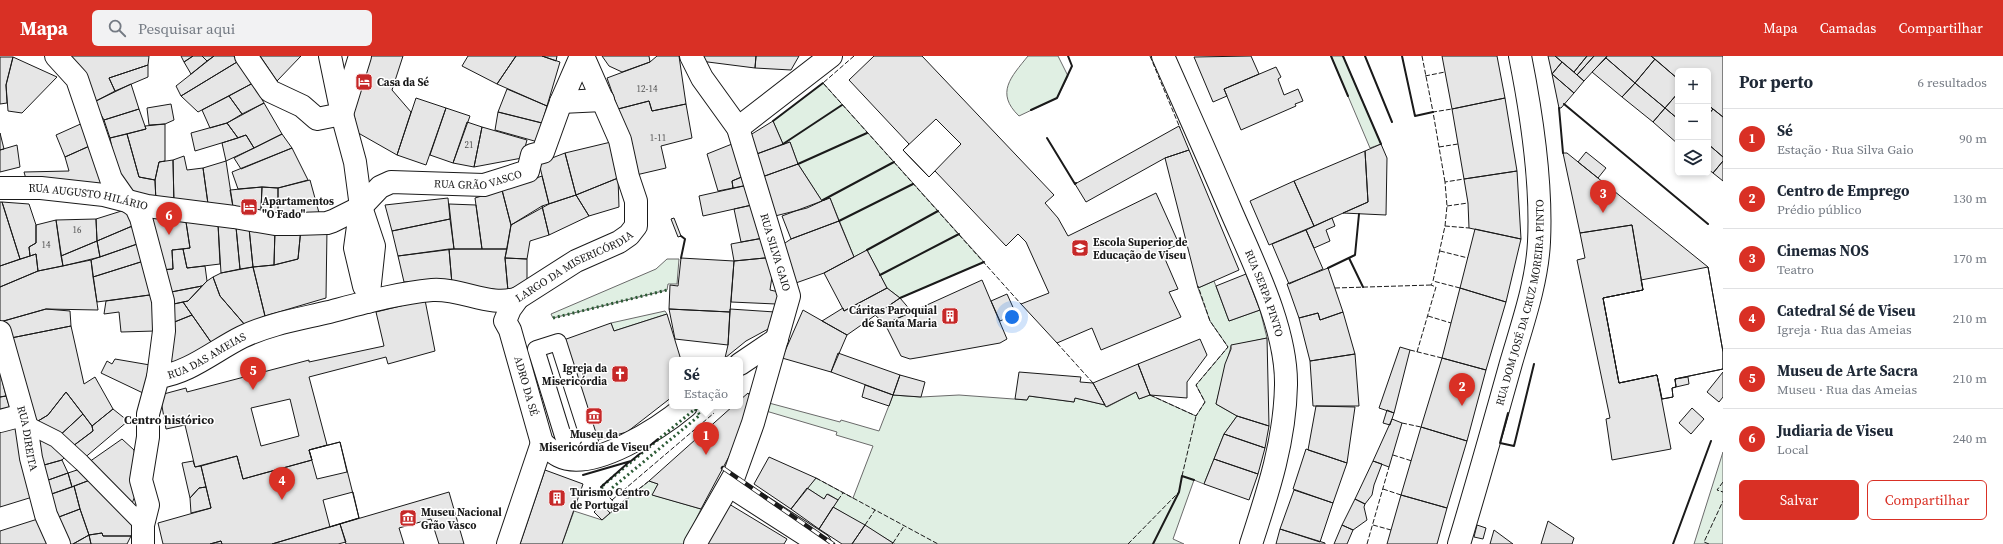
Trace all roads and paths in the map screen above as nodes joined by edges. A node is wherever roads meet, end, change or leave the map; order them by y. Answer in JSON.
{"nodes":[{"id":1,"x":56,"y":56,"type":"edge"},
{"id":2,"x":246,"y":56,"type":"edge"},
{"id":3,"x":360,"y":56,"type":"edge"},
{"id":4,"x":582,"y":56,"type":"edge"},
{"id":5,"x":691,"y":56,"type":"edge"},
{"id":6,"x":831,"y":56,"type":"edge"},
{"id":7,"x":1163,"y":56,"type":"edge"},
{"id":8,"x":1520,"y":56,"type":"edge"},
{"id":9,"x":332,"y":66,"type":"edge"},
{"id":10,"x":602,"y":100,"type":"junction"},
{"id":11,"x":561,"y":102,"type":"junction"},
{"id":12,"x":302,"y":106,"type":"junction"},
{"id":13,"x":342,"y":114,"type":"junction"},
{"id":14,"x":738,"y":128,"type":"junction"},
{"id":15,"x":0,"y":188,"type":"edge"},
{"id":16,"x":125,"y":199,"type":"junction"},
{"id":17,"x":361,"y":207,"type":"junction"},
{"id":18,"x":478,"y":297,"type":"junction"},
{"id":19,"x":518,"y":298,"type":"junction"},
{"id":20,"x":368,"y":302,"type":"junction"},
{"id":21,"x":508,"y":326,"type":"junction"},
{"id":22,"x":0,"y":332,"type":"edge"},
{"id":23,"x":777,"y":339,"type":"junction"},
{"id":24,"x":558,"y":342,"type":"joint"},
{"id":25,"x":743,"y":362,"type":"edge"},
{"id":26,"x":158,"y":377,"type":"junction"},
{"id":27,"x":682,"y":409,"type":"edge"},
{"id":28,"x":24,"y":420,"type":"junction"},
{"id":29,"x":0,"y":421,"type":"edge"},
{"id":30,"x":542,"y":443,"type":"junction"},
{"id":31,"x":730,"y":486,"type":"junction"},
{"id":32,"x":143,"y":535,"type":"edge"},
{"id":33,"x":59,"y":544,"type":"edge"},
{"id":34,"x":508,"y":544,"type":"edge"},
{"id":35,"x":695,"y":544,"type":"edge"},
{"id":36,"x":820,"y":544,"type":"edge"},
{"id":37,"x":1251,"y":544,"type":"edge"},
{"id":38,"x":1459,"y":544,"type":"edge"}],
"edges":[{"from":1,"to":16,"type":"street"},
{"from":2,"to":12,"type":"street"},
{"from":3,"to":13,"type":"street"},
{"from":4,"to":10,"type":"street"},
{"from":4,"to":11,"type":"street"},
{"from":5,"to":14,"type":"street","name":"RUA SILVA GAIO"},
{"from":6,"to":14,"type":"street"},
{"from":7,"to":37,"type":"street","name":"RUA SERPA PINTO"},
{"from":8,"to":38,"type":"street","name":"RUA DOM JOSÉ DA CRUZ MOREIRA PINTO"},
{"from":9,"to":12,"type":"street"},
{"from":9,"to":13,"type":"street"},
{"from":10,"to":11,"type":"street"},
{"from":10,"to":19,"type":"street","name":"LARGO DA MISERICÓRDIA"},
{"from":11,"to":17,"type":"street","name":"RUA GRÃO VASCO"},
{"from":12,"to":13,"type":"street"},
{"from":13,"to":17,"type":"street"},
{"from":14,"to":23,"type":"street","name":"RUA SILVA GAIO"},
{"from":15,"to":16,"type":"street","name":"RUA AUGUSTO HILÁRIO"},
{"from":16,"to":17,"type":"street","name":"RUA AUGUSTO HILÁRIO"},
{"from":16,"to":26,"type":"street"},
{"from":17,"to":20,"type":"street"},
{"from":18,"to":19,"type":"street","name":"RUA DAS AMEIAS"},
{"from":18,"to":20,"type":"street","name":"RUA DAS AMEIAS"},
{"from":18,"to":21,"type":"street"},
{"from":19,"to":21,"type":"street","name":"LARGO DA MISERICÓRDIA"},
{"from":20,"to":26,"type":"street","name":"RUA DAS AMEIAS"},
{"from":21,"to":30,"type":"street","name":"ADRO DA SÉ"},
{"from":22,"to":28,"type":"street","name":"RUA DIREITA"},
{"from":23,"to":25,"type":"street"},
{"from":23,"to":31,"type":"street","name":"RUA SILVA GAIO"},
{"from":24,"to":24,"type":"street","name":"ADRO DA SÉ"},
{"from":26,"to":32,"type":"street","name":"RUA DAS AMEIAS"},
{"from":27,"to":30,"type":"street"},
{"from":28,"to":29,"type":"street"},
{"from":28,"to":32,"type":"street"},
{"from":28,"to":33,"type":"street","name":"RUA DIREITA"},
{"from":30,"to":34,"type":"street"},
{"from":31,"to":35,"type":"street","name":"RUA SILVA GAIO"},
{"from":31,"to":36,"type":"street"}]}
